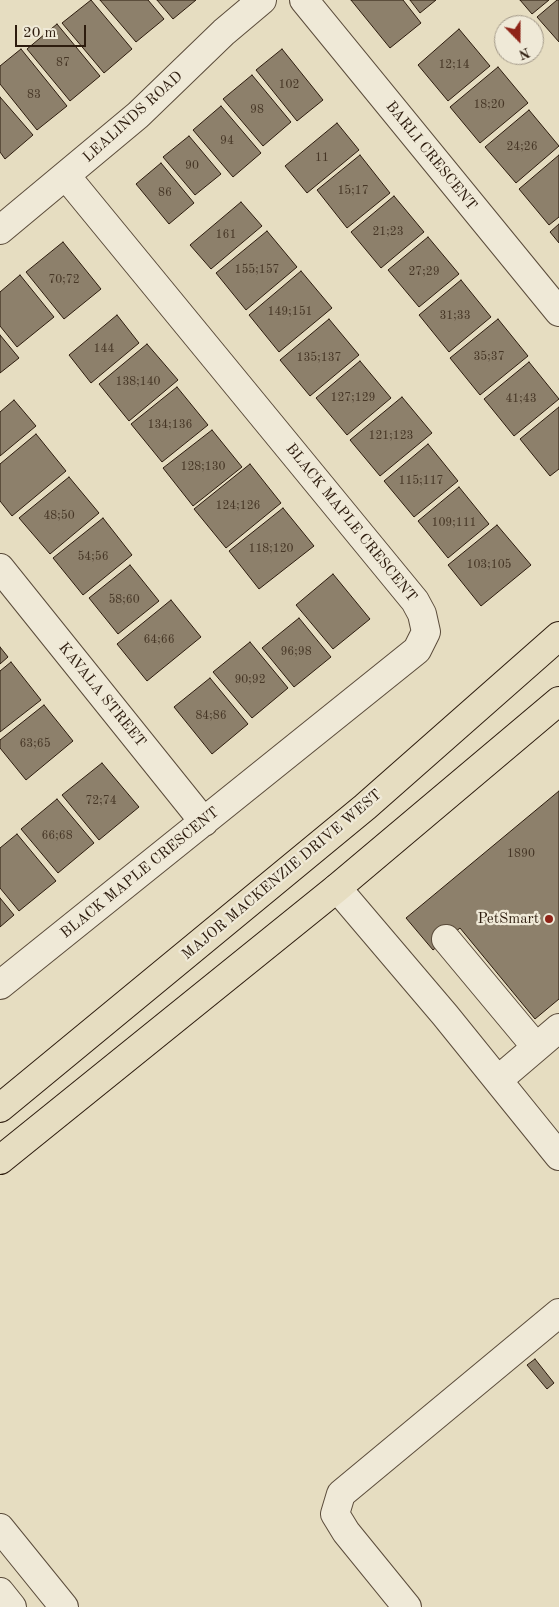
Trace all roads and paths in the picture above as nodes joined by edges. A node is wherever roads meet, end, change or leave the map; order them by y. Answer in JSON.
{"nodes":[{"id":1,"x":262,"y":0,"type":"edge"},
{"id":2,"x":304,"y":0,"type":"edge"},
{"id":3,"x":66,"y":176,"type":"junction"},
{"id":4,"x":0,"y":230,"type":"edge"},
{"id":5,"x":559,"y":312,"type":"edge"},
{"id":6,"x":0,"y":568,"type":"edge"},
{"id":7,"x":559,"y":636,"type":"edge"},
{"id":8,"x":559,"y":701,"type":"edge"},
{"id":9,"x":204,"y":822,"type":"junction"},
{"id":10,"x":337,"y":888,"type":"junction"},
{"id":11,"x":446,"y":939,"type":"dead end"},
{"id":12,"x":0,"y":984,"type":"edge"},
{"id":13,"x":559,"y":1028,"type":"edge"},
{"id":14,"x":536,"y":1047,"type":"junction"},
{"id":15,"x":498,"y":1080,"type":"junction"},
{"id":16,"x":0,"y":1108,"type":"edge"},
{"id":17,"x":559,"y":1156,"type":"edge"},
{"id":18,"x":0,"y":1160,"type":"edge"},
{"id":19,"x":559,"y":1313,"type":"edge"},
{"id":20,"x":0,"y":1528,"type":"edge"},
{"id":21,"x":0,"y":1592,"type":"edge"},
{"id":22,"x":12,"y":1607,"type":"edge"},
{"id":23,"x":64,"y":1607,"type":"edge"},
{"id":24,"x":407,"y":1607,"type":"edge"}],
"edges":[{"from":1,"to":3,"type":"street","name":"LEALINDS ROAD"},
{"from":2,"to":5,"type":"street","name":"BARLI CRESCENT"},
{"from":3,"to":4,"type":"street","name":"LEALINDS ROAD"},
{"from":3,"to":9,"type":"street","name":"BLACK MAPLE CRESCENT"},
{"from":6,"to":9,"type":"street","name":"KAVALA STREET"},
{"from":7,"to":16,"type":"main road","name":"MAJOR MACKENZIE DRIVE WEST"},
{"from":8,"to":10,"type":"main road"},
{"from":9,"to":12,"type":"street","name":"BLACK MAPLE CRESCENT"},
{"from":10,"to":15,"type":"street"},
{"from":10,"to":18,"type":"main road"},
{"from":11,"to":14,"type":"street"},
{"from":13,"to":14,"type":"street"},
{"from":14,"to":15,"type":"street"},
{"from":15,"to":17,"type":"street"},
{"from":19,"to":24,"type":"street"},
{"from":20,"to":23,"type":"street"},
{"from":21,"to":22,"type":"street"}]}
